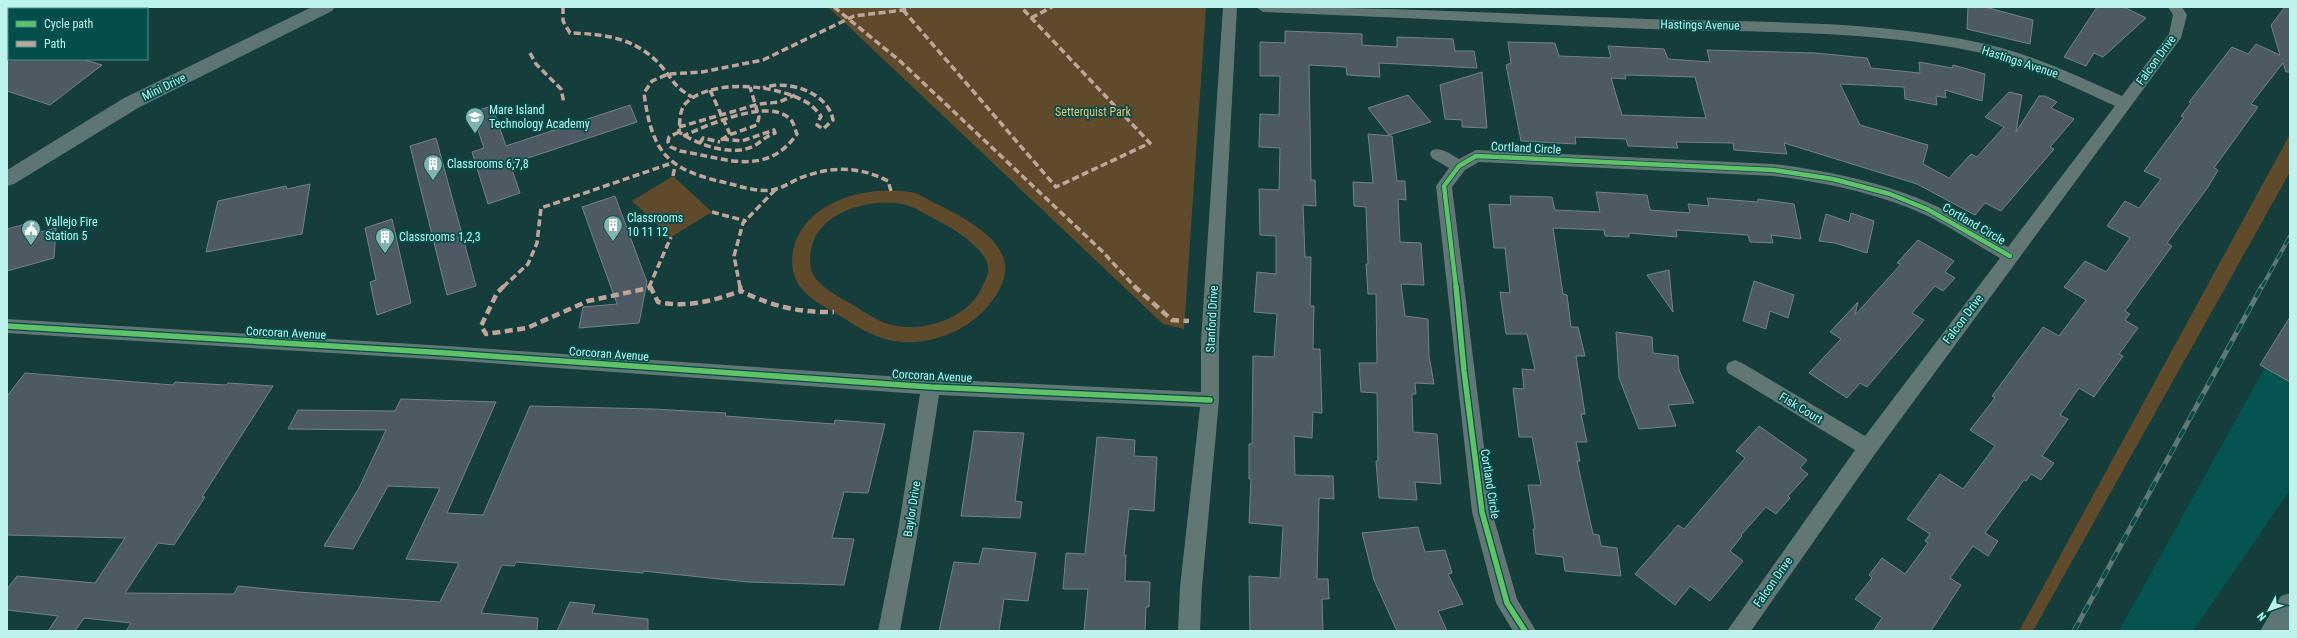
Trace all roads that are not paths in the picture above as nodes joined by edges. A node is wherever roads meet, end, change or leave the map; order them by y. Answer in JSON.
{"nodes":[{"id":1,"x":326,"y":7,"type":"edge"},
{"id":2,"x":1230,"y":7,"type":"edge"},
{"id":3,"x":1263,"y":7,"type":"edge"},
{"id":4,"x":2175,"y":7,"type":"edge"},
{"id":5,"x":2124,"y":104,"type":"junction"},
{"id":6,"x":1438,"y":154,"type":"dead end"},
{"id":7,"x":1459,"y":166,"type":"junction"},
{"id":8,"x":7,"y":179,"type":"edge"},
{"id":9,"x":2010,"y":256,"type":"junction"},
{"id":10,"x":7,"y":326,"type":"edge"},
{"id":11,"x":1735,"y":368,"type":"dead end"},
{"id":12,"x":931,"y":387,"type":"junction"},
{"id":13,"x":1210,"y":400,"type":"junction"},
{"id":14,"x":1868,"y":448,"type":"junction"},
{"id":15,"x":2290,"y":605,"type":"edge"},
{"id":16,"x":889,"y":631,"type":"edge"},
{"id":17,"x":1189,"y":631,"type":"edge"},
{"id":18,"x":1524,"y":631,"type":"edge"},
{"id":19,"x":1738,"y":631,"type":"edge"},
{"id":20,"x":2273,"y":631,"type":"edge"}],
"edges":[{"from":1,"to":8,"type":"street","name":"Mini Drive"},
{"from":2,"to":13,"type":"street","name":"Stanford Drive"},
{"from":3,"to":5,"type":"street","name":"Hastings Avenue"},
{"from":4,"to":5,"type":"street","name":"Falcon Drive"},
{"from":5,"to":9,"type":"street","name":"Falcon Drive"},
{"from":6,"to":7,"type":"street"},
{"from":7,"to":9,"type":"street","name":"Cortland Circle"},
{"from":7,"to":18,"type":"street","name":"Cortland Circle"},
{"from":9,"to":14,"type":"street","name":"Falcon Drive"},
{"from":10,"to":12,"type":"street","name":"Corcoran Avenue"},
{"from":11,"to":14,"type":"street","name":"Fisk Court"},
{"from":12,"to":13,"type":"street","name":"Corcoran Avenue"},
{"from":12,"to":16,"type":"street","name":"Baylor Drive"},
{"from":13,"to":17,"type":"street","name":"Stanford Drive"},
{"from":14,"to":19,"type":"street","name":"Falcon Drive"},
{"from":15,"to":20,"type":"street"}]}
